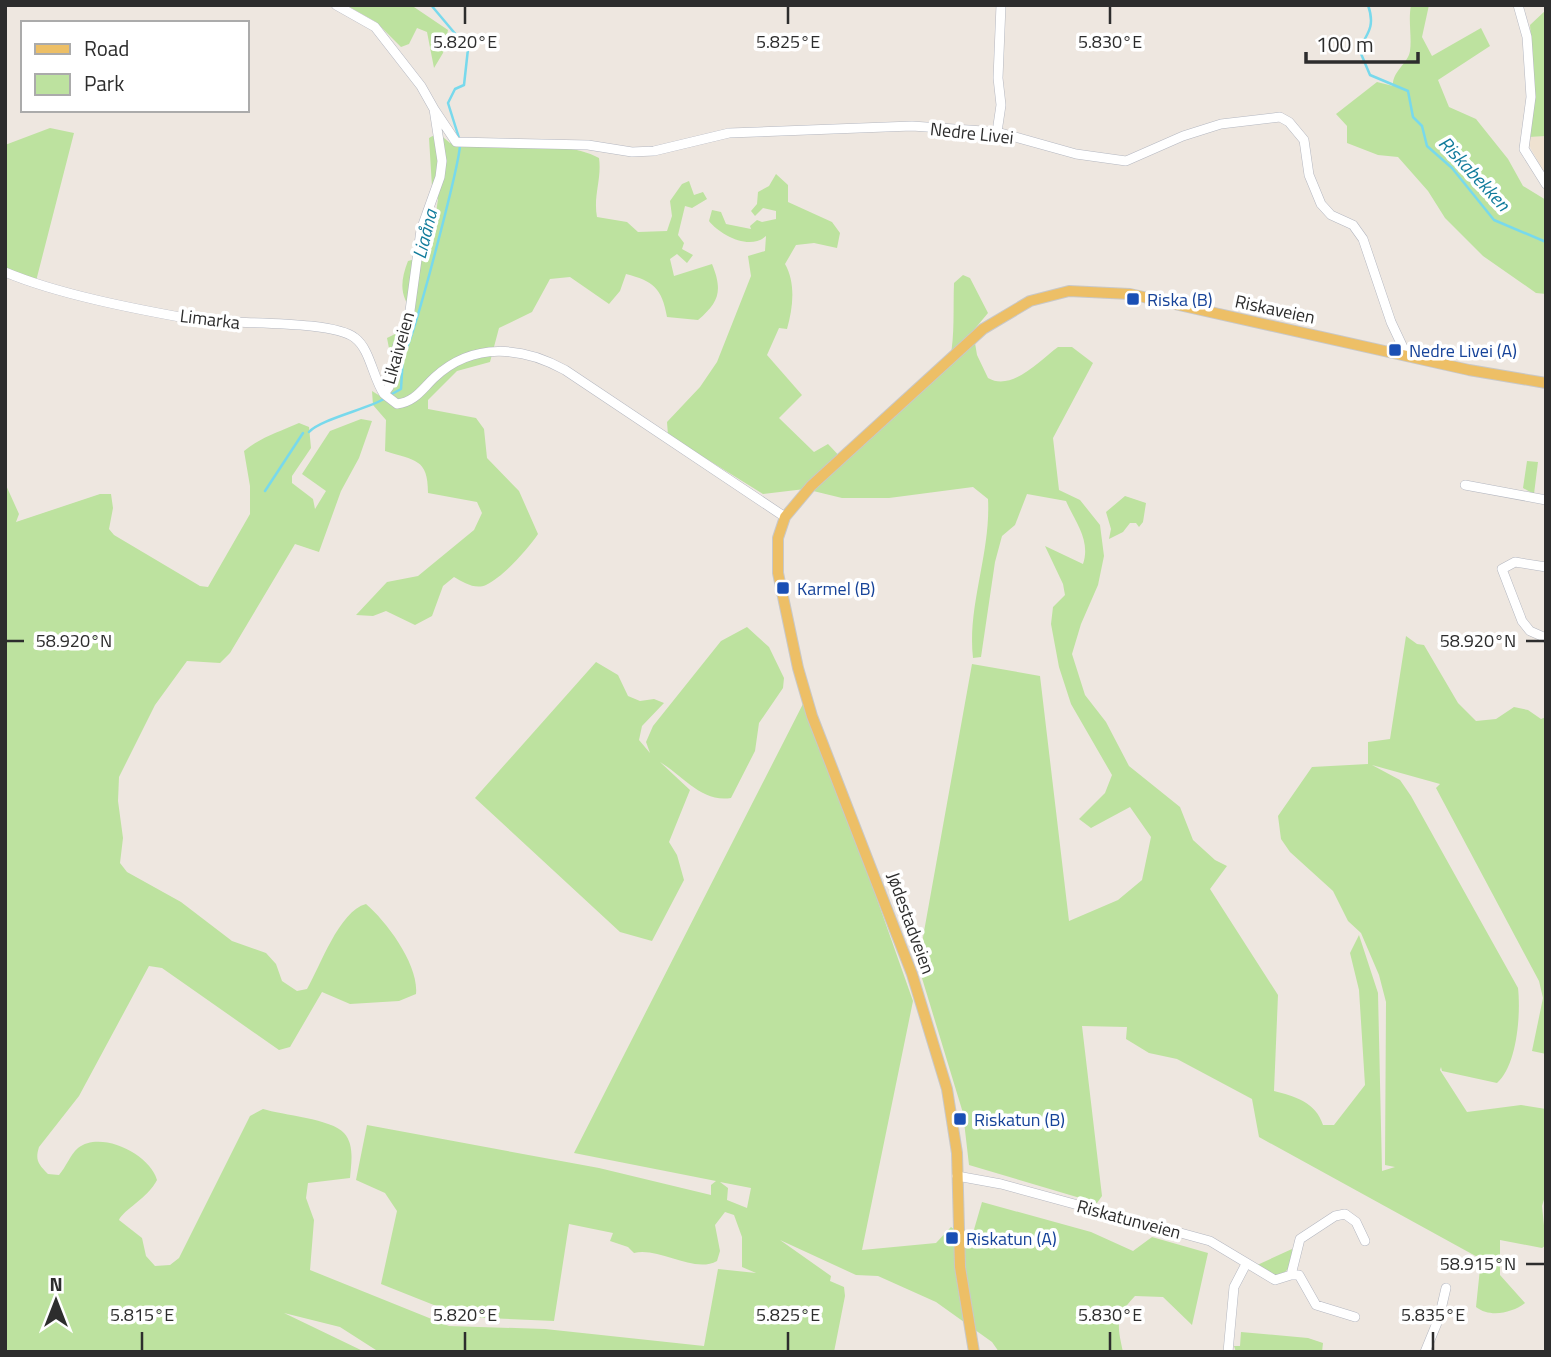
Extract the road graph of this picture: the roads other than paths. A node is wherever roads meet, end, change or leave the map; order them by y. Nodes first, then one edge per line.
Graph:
1 (336, 5) edge
2 (1001, 5) edge
3 (1518, 5) edge
4 (434, 109) junction
5 (997, 132) junction
6 (1546, 184) edge
7 (5, 272) edge
8 (1407, 356) junction
9 (1546, 383) edge
10 (384, 394) junction
11 (1465, 485) dead end
12 (1546, 500) edge
13 (785, 517) junction
14 (1546, 567) edge
15 (1546, 638) edge
16 (957, 1176) junction
17 (1365, 1241) dead end
18 (1246, 1265) junction
19 (1291, 1275) junction
20 (1446, 1288) dead end
21 (1355, 1317) dead end
22 (974, 1352) edge
23 (1228, 1352) edge
24 (1425, 1352) edge

1 - 4 street, Likaiveien
2 - 5 street
3 - 6 street
4 - 5 street, Nedre Livei
4 - 10 street, Likaiveien
5 - 8 street, Nedre Livei
7 - 10 street, Limarka
8 - 9 main road, Riskaveien
8 - 13 main road, Riskaveien
10 - 13 street, Likaiveien
11 - 12 street
13 - 16 main road, Jødestadveien
14 - 15 street
16 - 18 street, Riskatunveien
16 - 22 main road, Jødestadveien
17 - 19 street
18 - 19 street, Riskatunveien
18 - 23 street
19 - 21 street
20 - 24 street

